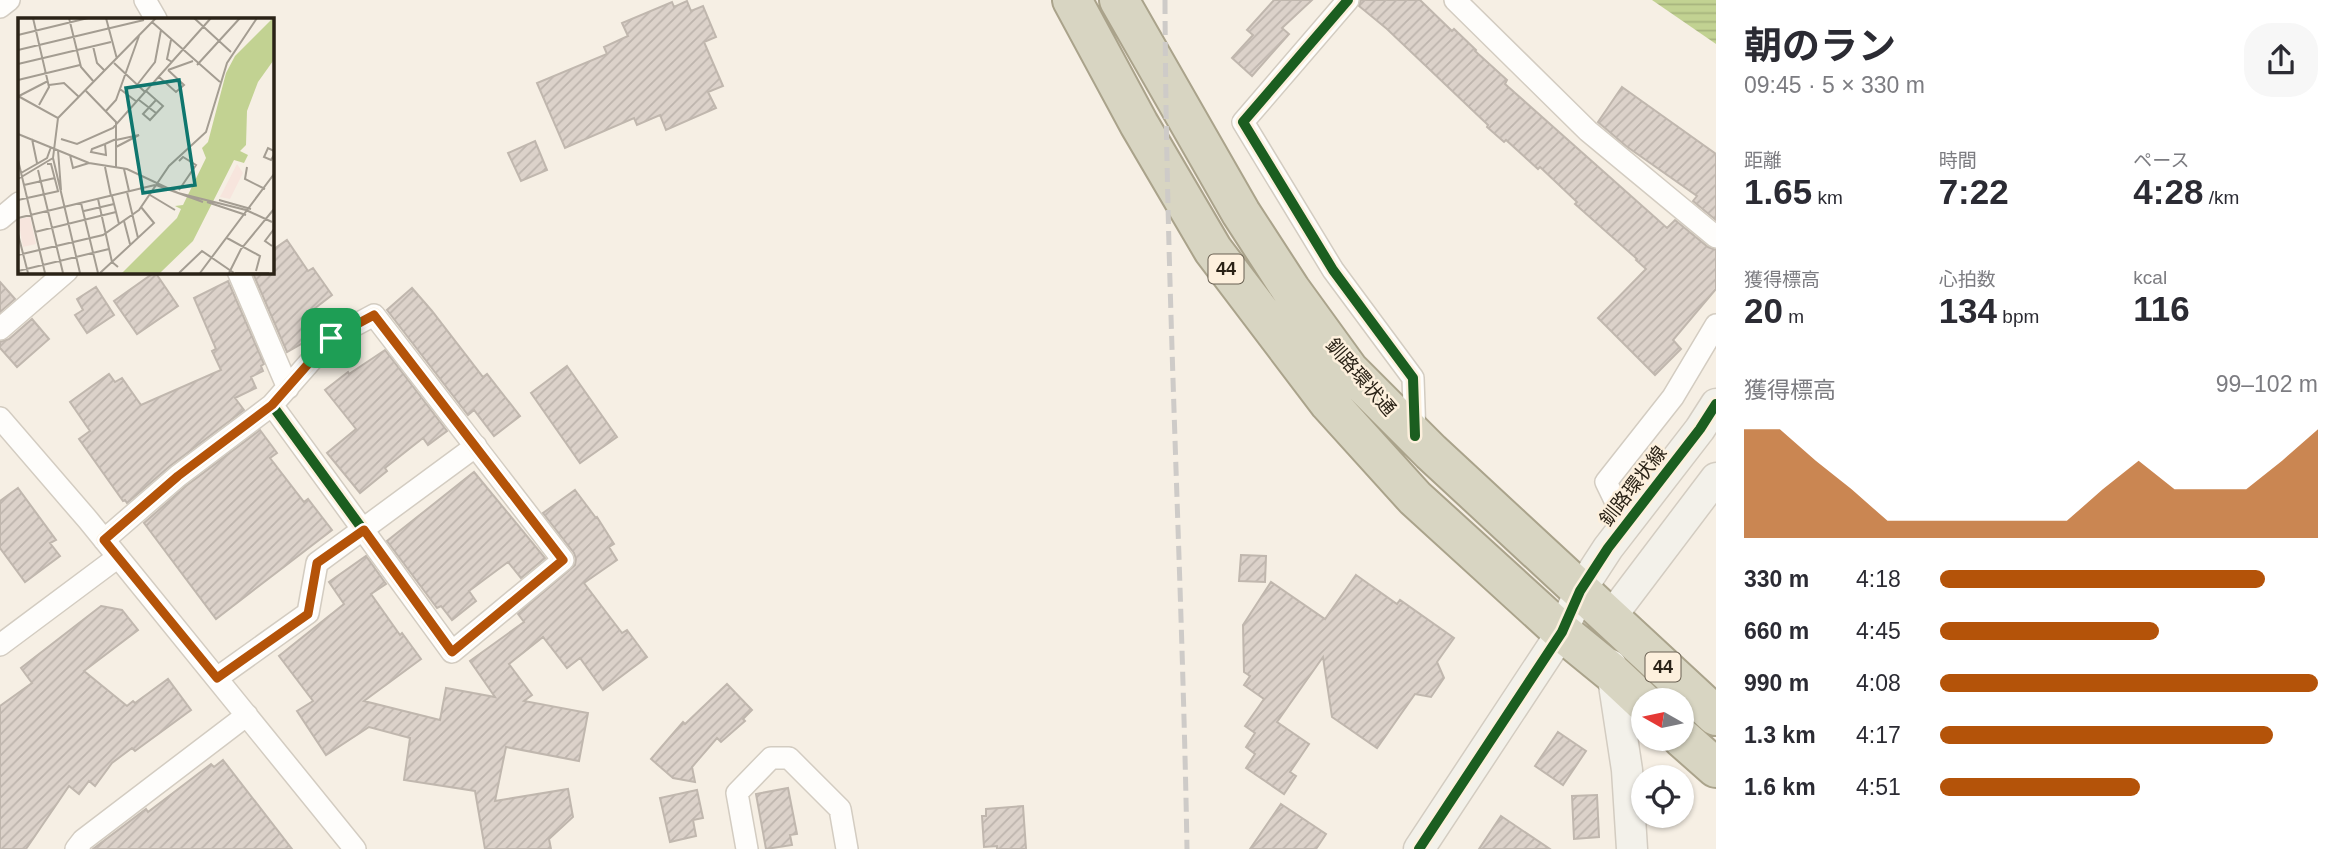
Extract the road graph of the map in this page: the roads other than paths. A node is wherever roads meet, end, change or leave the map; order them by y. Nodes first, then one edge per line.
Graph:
1 (9, 0) edge
2 (145, 0) edge
3 (1072, 0) edge
4 (1119, 0) edge
5 (1348, 0) edge
6 (1455, 0) edge
7 (0, 7) edge
8 (155, 18) edge
9 (18, 204) edge
10 (0, 219) edge
11 (1716, 237) edge
12 (65, 273) edge
13 (238, 273) edge
14 (1716, 325) edge
15 (0, 329) edge
16 (288, 388) junction
17 (1716, 404) edge
18 (272, 405) junction
19 (0, 418) edge
20 (1415, 436) junction
21 (476, 446) junction
22 (1716, 478) edge
23 (1626, 523) junction
24 (364, 530) junction
25 (104, 540) junction
26 (118, 557) junction
27 (1580, 591) junction
28 (1610, 618) junction
29 (1562, 632) junction
30 (0, 645) edge
31 (1611, 672) junction
32 (217, 678) junction
33 (1631, 691) edge
34 (247, 715) junction
35 (1716, 716) edge
36 (1694, 749) edge
37 (1716, 768) edge
38 (76, 849) edge
39 (355, 849) edge
40 (747, 849) edge
41 (848, 849) edge
42 (1419, 849) edge
43 (1632, 849) edge

1 - 7 street
2 - 8 street
3 - 29 highway, 釧路環状通 / 44
4 - 20 highway, 釧路環状通 / 44
5 - 20 street
6 - 11 street
9 - 10 street
12 - 15 street
13 - 16 street
14 - 23 street
16 - 18 street
16 - 21 street
17 - 23 street, 釧路環状線
18 - 24 street
18 - 25 street
19 - 25 street
20 - 27 highway, 釧路環状通 / 44
21 - 24 street
21 - 24 street
22 - 28 street
23 - 27 street, 釧路環状線
24 - 32 street
25 - 26 street
26 - 30 street
26 - 32 street
27 - 28 highway, 釧路環状通 / 44
27 - 29 street, 釧路環状線
28 - 29 street
28 - 31 street
28 - 35 highway, 釧路環状通 / 44
29 - 31 highway, 釧路環状通 / 44
29 - 42 street, 釧路環状線
31 - 33 highway, 釧路環状通 / 44
31 - 43 street
32 - 34 street
34 - 38 street
34 - 39 street
36 - 37 highway
40 - 41 street

